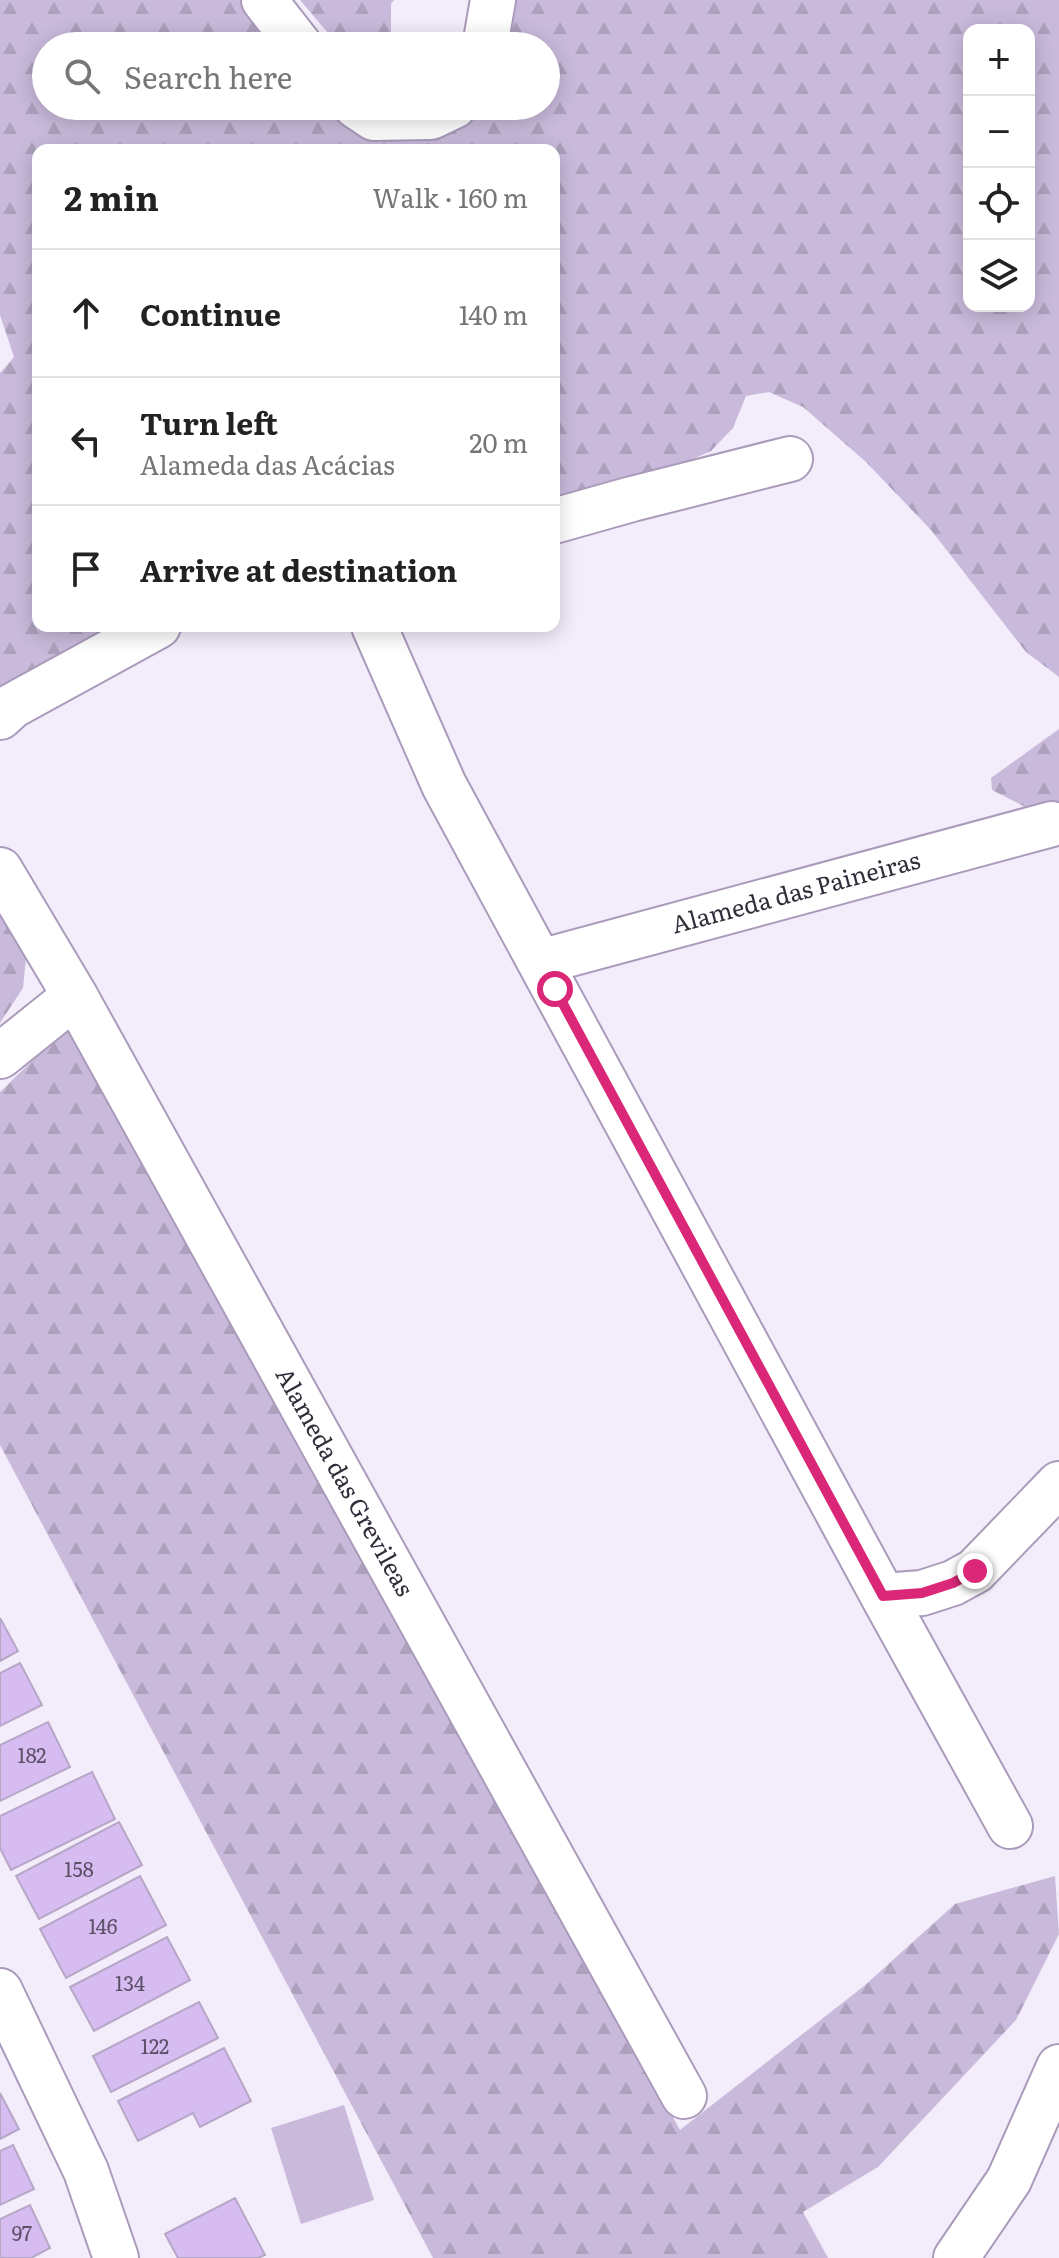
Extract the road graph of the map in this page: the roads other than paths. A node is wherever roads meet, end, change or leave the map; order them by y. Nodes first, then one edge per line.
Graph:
1 (264, 0) edge
2 (493, 0) edge
3 (289, 32) edge
4 (487, 32) edge
5 (790, 459) dead end
6 (560, 519) edge
7 (147, 632) edge
8 (377, 632) edge
9 (0, 717) edge
10 (1052, 824) dead end
11 (0, 870) edge
12 (540, 962) junction
13 (75, 996) junction
14 (0, 1056) edge
15 (1059, 1484) edge
16 (883, 1596) junction
17 (1010, 1826) dead end
18 (0, 1991) edge
19 (1059, 2067) edge
20 (684, 2096) dead end
21 (116, 2258) edge
22 (956, 2258) edge

1 - 3 street
2 - 4 street
5 - 6 street
7 - 9 street
8 - 12 street
10 - 12 street, Alameda das Paineiras
11 - 13 street, Alameda das Grevileas
12 - 16 street
13 - 14 street
13 - 20 street, Alameda das Grevileas
15 - 16 street
16 - 17 street
18 - 21 street
19 - 22 street

